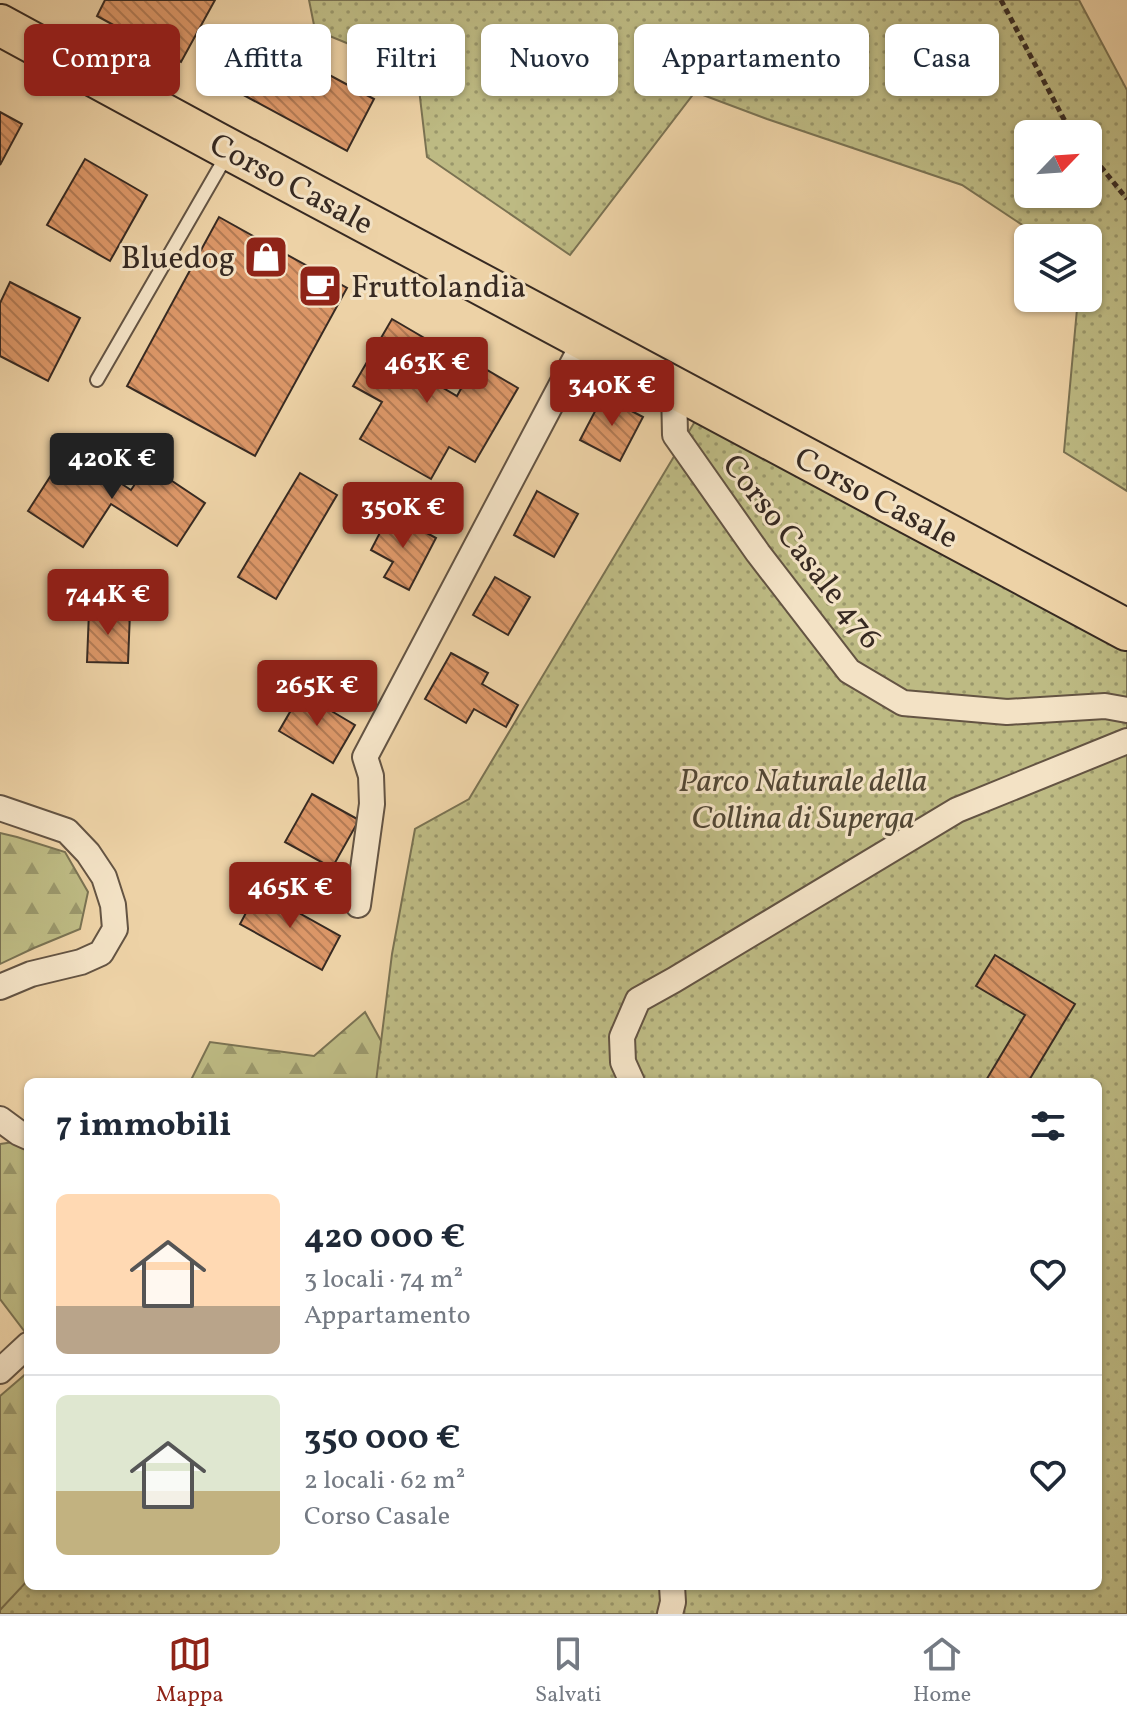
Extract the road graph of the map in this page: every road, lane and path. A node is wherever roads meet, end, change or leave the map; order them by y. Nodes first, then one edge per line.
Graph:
1 (1001, 0) edge
2 (0, 25) edge
3 (1064, 120) edge
4 (230, 150) junction
5 (1102, 168) edge
6 (1127, 199) edge
7 (585, 340) junction
8 (97, 380) dead end
9 (674, 388) junction
10 (1127, 630) edge
11 (1127, 710) edge
12 (1127, 741) edge
13 (0, 808) edge
14 (358, 905) dead end
15 (0, 987) edge
16 (630, 1078) edge
17 (0, 1119) edge
18 (24, 1135) edge
19 (24, 1349) edge
20 (0, 1371) edge
21 (672, 1590) edge
22 (670, 1614) edge

1 - 3 path
2 - 4 main road, Corso Casale
4 - 7 main road, Corso Casale
4 - 8 lane
5 - 6 path
7 - 9 main road, Corso Casale
7 - 14 street
9 - 10 main road, Corso Casale
9 - 11 street, Corso Casale 476
12 - 16 street
13 - 15 street
17 - 18 street
19 - 20 street
21 - 22 street

